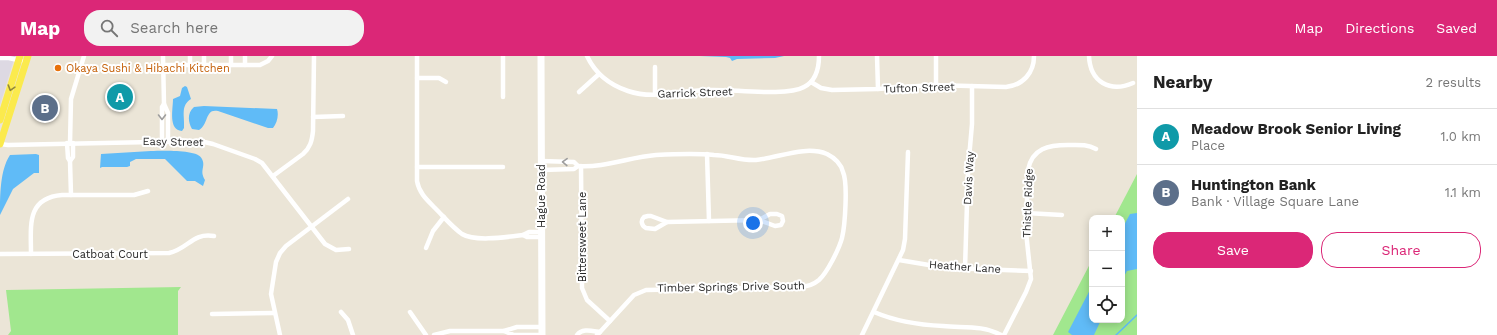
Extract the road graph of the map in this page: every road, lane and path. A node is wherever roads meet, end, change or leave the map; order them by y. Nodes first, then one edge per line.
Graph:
1 (84, 56) edge
2 (163, 56) edge
3 (190, 56) edge
4 (204, 56) edge
5 (231, 56) edge
6 (245, 56) edge
7 (272, 56) edge
8 (314, 56) edge
9 (417, 56) edge
10 (503, 56) edge
11 (541, 56) edge
12 (587, 56) edge
13 (819, 56) edge
14 (877, 56) edge
15 (936, 56) edge
16 (1034, 56) edge
17 (1089, 56) edge
18 (0, 58) edge
19 (23, 59) edge
20 (204, 65) junction
21 (231, 65) junction
22 (245, 65) junction
23 (163, 66) junction
24 (190, 66) junction
25 (654, 67) dead end
26 (599, 74) junction
27 (417, 78) junction
28 (446, 82) dead end
29 (811, 82) junction
30 (1133, 83) dead end
31 (936, 85) junction
32 (972, 86) junction
33 (878, 89) junction
34 (579, 92) dead end
35 (655, 94) junction
36 (503, 97) dead end
37 (164, 104) junction
38 (343, 116) dead end
39 (314, 117) junction
40 (0, 120) edge
41 (162, 142) junction
42 (168, 142) junction
43 (70, 143) junction
44 (0, 144) edge
45 (1096, 149) dead end
46 (908, 152) dead end
47 (707, 154) junction
48 (541, 161) junction
49 (580, 166) junction
50 (417, 167) junction
51 (503, 167) dead end
52 (541, 170) junction
53 (273, 176) junction
54 (148, 191) dead end
55 (71, 195) junction
56 (348, 199) dead end
57 (1026, 213) junction
58 (1062, 215) dead end
59 (444, 217) junction
60 (759, 220) junction
61 (709, 221) junction
62 (667, 222) junction
63 (311, 227) junction
64 (541, 234) junction
65 (214, 236) dead end
66 (426, 248) dead end
67 (349, 249) dead end
68 (0, 254) edge
69 (31, 254) junction
70 (899, 260) junction
71 (965, 269) junction
72 (1031, 271) junction
73 (341, 312) dead end
74 (410, 312) dead end
75 (874, 312) junction
76 (274, 313) junction
77 (212, 314) dead end
78 (610, 321) junction
79 (504, 331) junction
80 (541, 332) edge
81 (599, 333) edge
82 (280, 335) edge
83 (353, 335) edge
84 (426, 335) edge
85 (434, 335) edge
86 (577, 335) edge
87 (862, 335) edge
88 (1003, 335) edge

1 - 43 street
2 - 23 street
3 - 24 street
4 - 20 street
5 - 21 street
6 - 22 street
7 - 22 street
8 - 39 street
9 - 27 street
10 - 36 street
11 - 48 street, Hague Road
12 - 26 street, Garrick Street
13 - 29 street
14 - 33 street
15 - 31 street
16 - 32 street, Tufton Street
17 - 30 street
18 - 19 street
19 -> 40 main road
19 - 44 main road
20 - 21 street
20 - 24 street
21 - 22 street
23 - 24 street
23 - 37 street
25 - 35 street
26 - 34 street
26 - 35 street, Garrick Street
27 - 28 street
27 - 50 street
29 - 33 street, Tufton Street
29 - 35 street, Garrick Street
31 - 32 street, Tufton Street
31 - 33 street, Tufton Street
32 - 71 street, Davis Way
37 -> 41 street
37 - 42 street
38 - 39 street
39 - 53 street
41 - 42 street, Easy Street
41 - 43 street, Easy Street
42 - 53 street, Easy Street
43 - 44 street, Easy Street
43 - 55 street
45 - 57 street, Thistle Ridge
46 - 70 street
47 - 49 street
47 - 61 street
47 - 78 street, Timber Springs Drive South
49 -> 48 street
48 - 52 street, Hague Road
49 - 52 street
49 - 78 street, Bittersweet Lane
50 - 51 street
50 - 59 street
52 - 64 street, Hague Road
53 - 63 street, Easy Street
54 - 55 street
55 - 69 street
56 - 63 street
57 - 58 street
57 - 72 street, Thistle Ridge
59 - 64 street
59 - 66 street
60 - 60 street
60 - 61 street
61 - 62 street
62 - 62 street
63 - 67 street, Easy Street
63 - 76 street
64 - 80 street, Hague Road
65 - 69 street, Catboat Court
68 - 69 street, Catboat Court
70 - 71 street, Heather Lane
70 - 75 street
71 - 72 street, Heather Lane
72 - 88 street, Thistle Ridge
73 - 83 street
74 - 84 street
75 - 87 street
75 - 88 street
76 - 77 street
76 - 82 street
78 - 81 street, Timber Springs Drive South
79 - 80 street
79 - 80 street
79 - 85 street
81 - 86 street, Timber Springs Drive South

